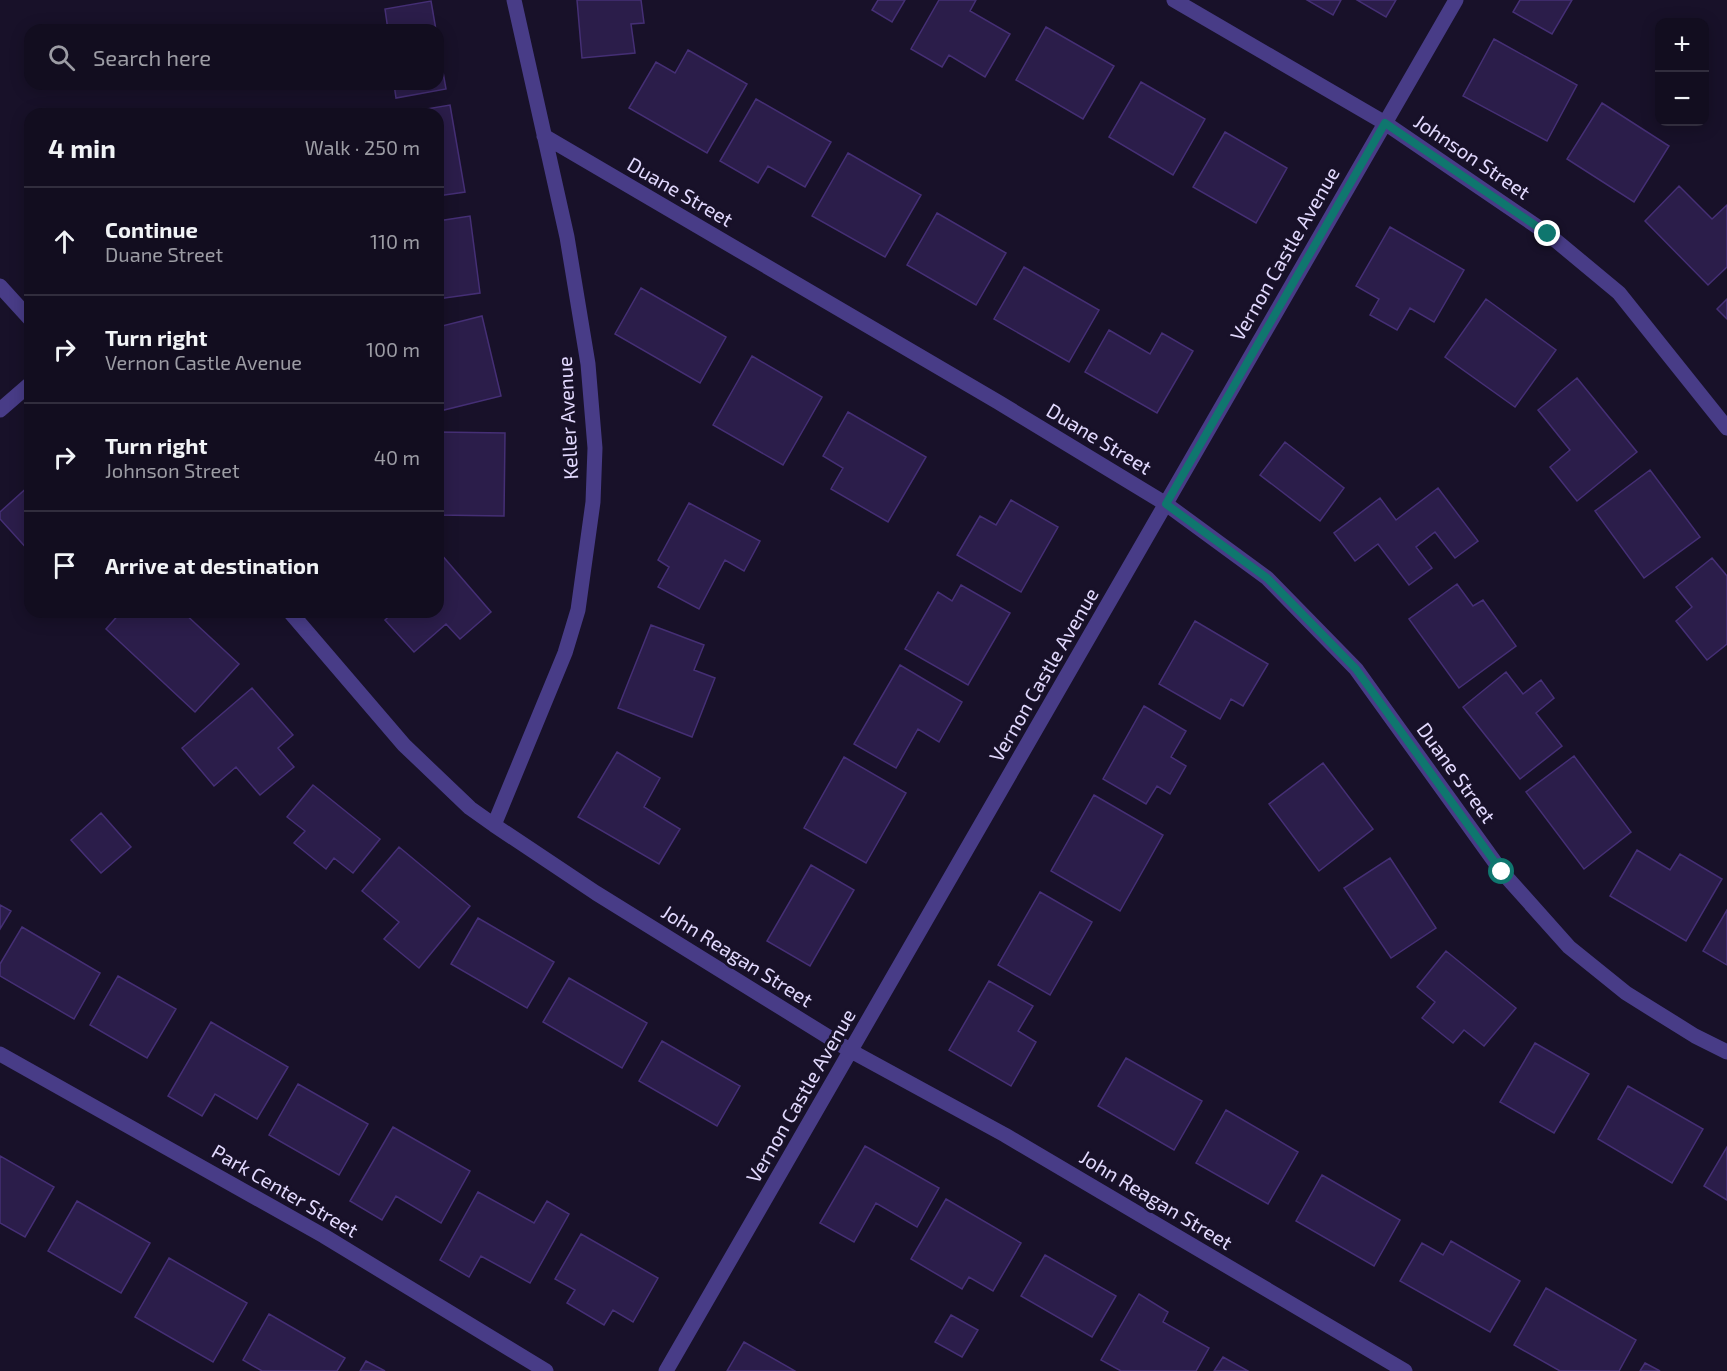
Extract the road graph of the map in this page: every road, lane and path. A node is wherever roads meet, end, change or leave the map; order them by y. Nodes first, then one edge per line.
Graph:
1 (514, 0) edge
2 (1174, 0) edge
3 (1456, 0) edge
4 (1385, 123) junction
5 (544, 136) junction
6 (0, 286) edge
7 (24, 312) edge
8 (24, 389) edge
9 (0, 410) edge
10 (1727, 428) edge
11 (1166, 504) junction
12 (295, 618) edge
13 (494, 825) junction
14 (851, 1051) junction
15 (1727, 1052) edge
16 (0, 1054) edge
17 (546, 1371) edge
18 (666, 1371) edge
19 (1405, 1371) edge

1 - 5 street, Keller Avenue
2 - 4 street, Johnson Street
3 - 4 street, Vernon Castle Avenue
4 - 10 street, Johnson Street
4 - 11 street, Vernon Castle Avenue
5 - 11 street, Duane Street
5 - 13 street, Keller Avenue
6 - 7 street
8 - 9 street
11 - 14 street, Vernon Castle Avenue
11 - 15 street, Duane Street
12 - 13 street, John Reagan Street
13 - 14 street, John Reagan Street
14 - 18 street, Vernon Castle Avenue
14 - 19 street, John Reagan Street
16 - 17 street, Park Center Street

